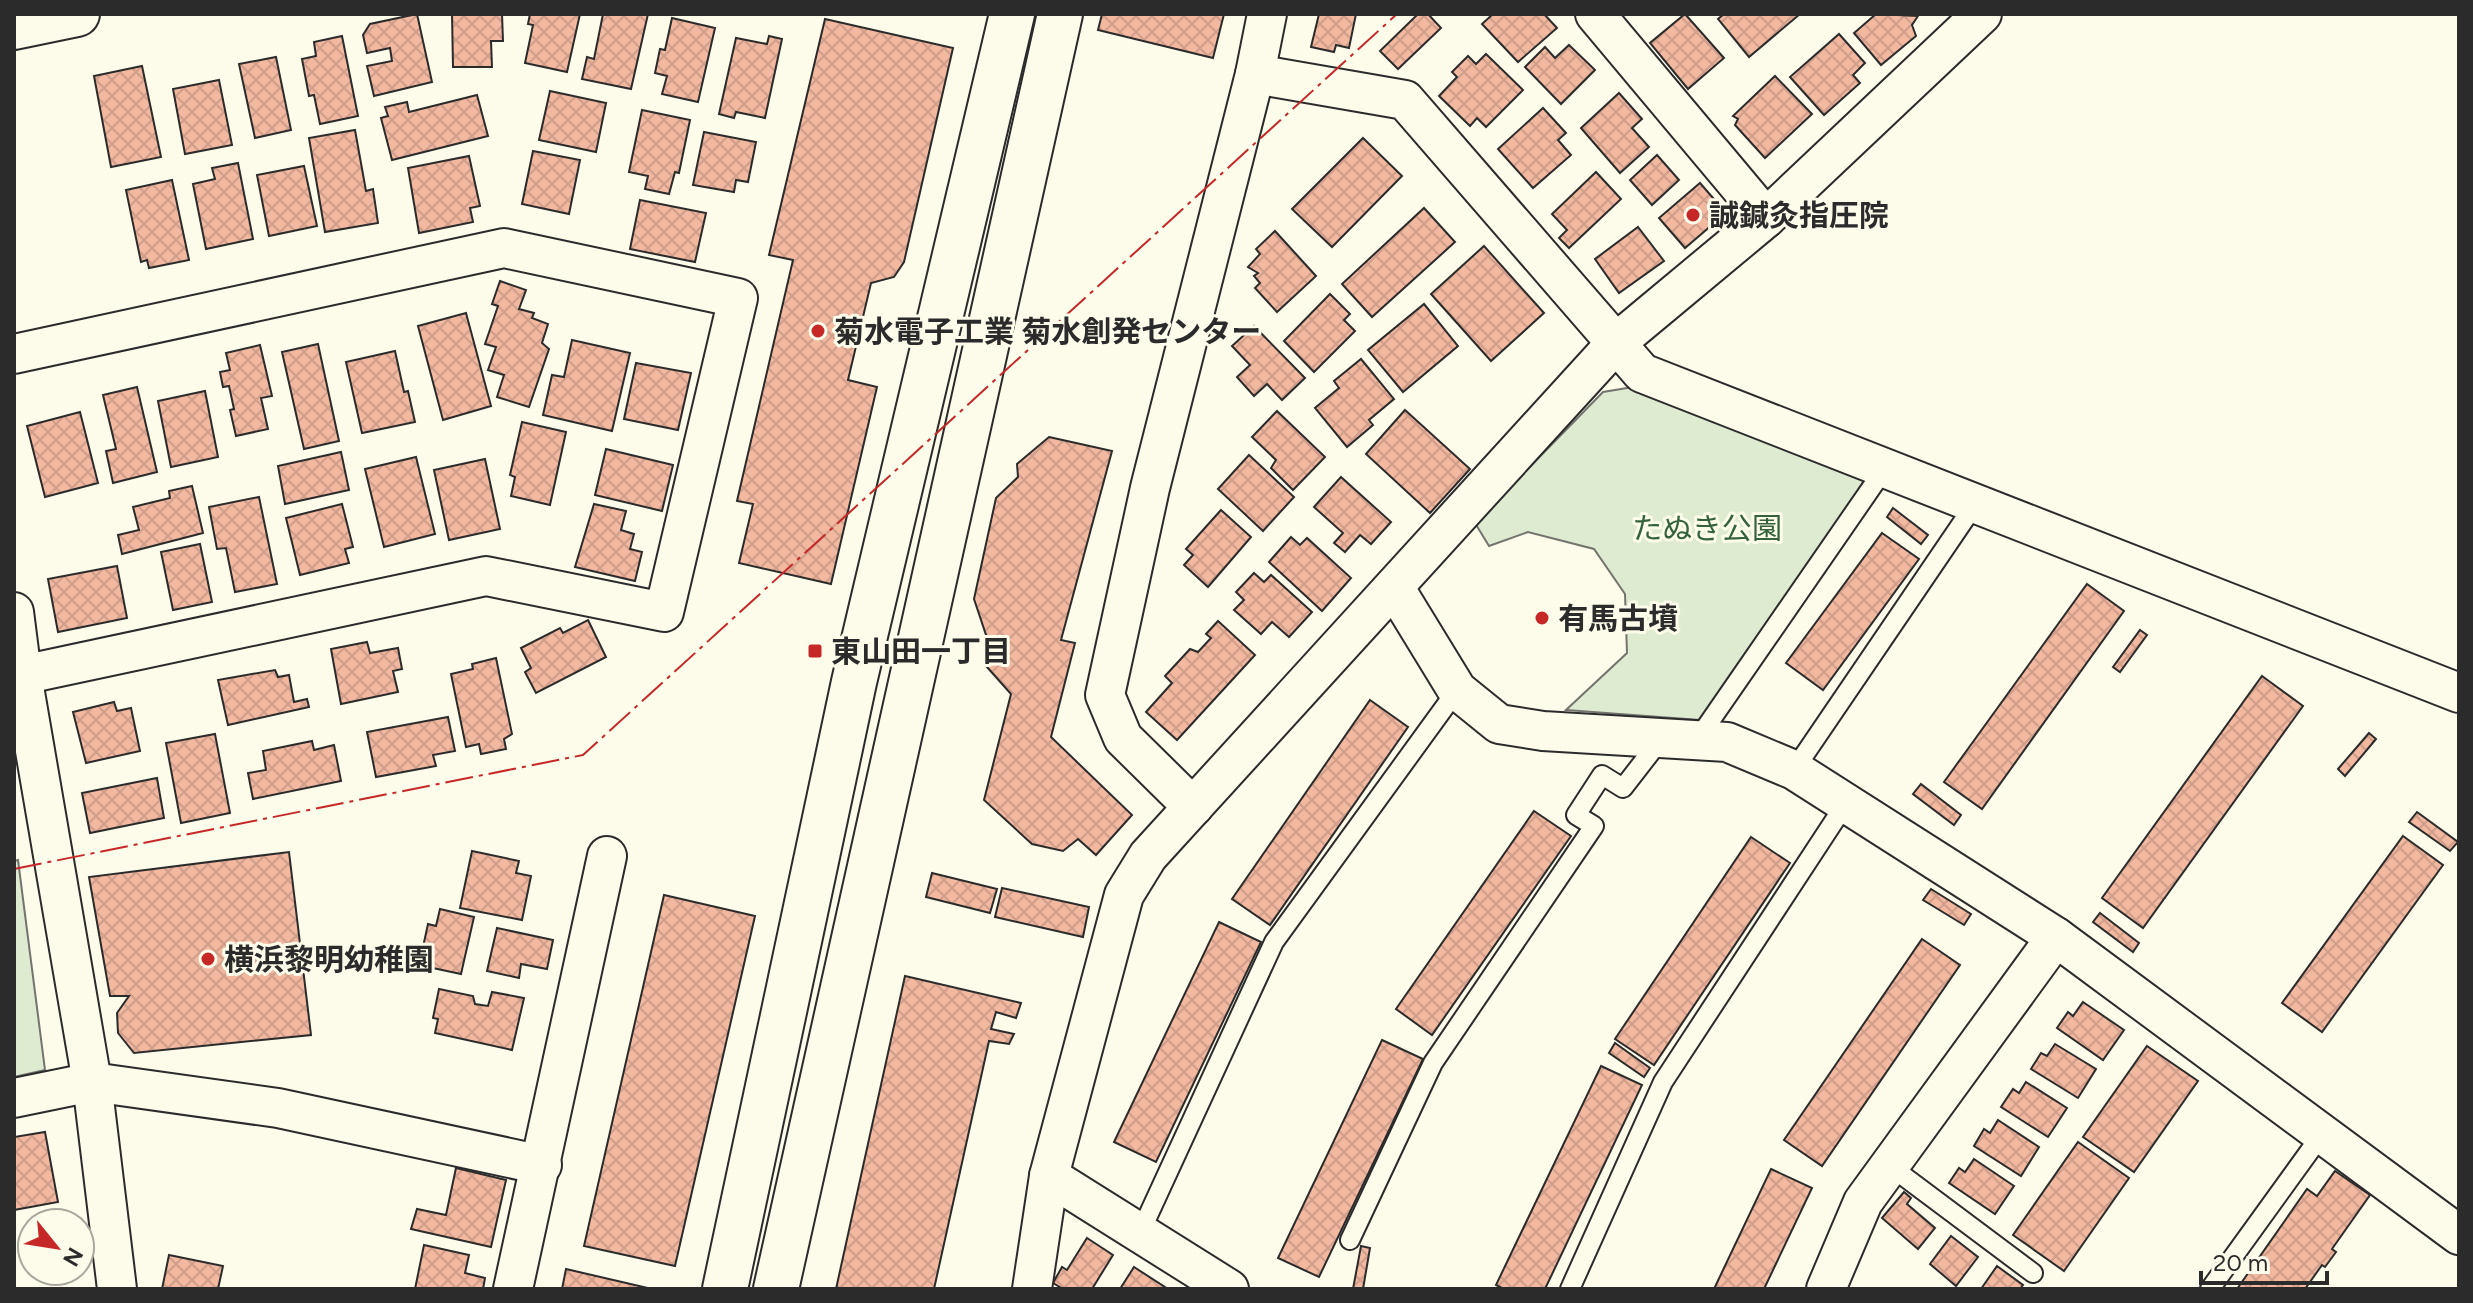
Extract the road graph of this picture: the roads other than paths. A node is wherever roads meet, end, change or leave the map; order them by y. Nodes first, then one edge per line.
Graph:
1 (77, 14) edge
2 (1012, 14) edge
3 (1267, 14) edge
4 (1982, 14) edge
5 (1056, 15) edge
6 (1612, 20) edge
7 (14, 27) edge
8 (1255, 74) junction
9 (1766, 218) junction
10 (1617, 342) junction
11 (14, 354) edge
12 (1885, 468) junction
13 (1975, 504) junction
14 (1394, 587) junction
15 (14, 612) edge
16 (22, 675) junction
17 (1457, 690) junction
18 (2459, 693) edge
19 (1679, 739) junction
20 (1794, 770) junction
21 (1846, 803) junction
22 (1193, 807) junction
23 (607, 856) dead end
24 (2056, 937) junction
25 (92, 1082) junction
26 (14, 1098) edge
27 (2322, 1134) junction
28 (542, 1165) junction
29 (1890, 1166) junction
30 (1049, 1176) junction
31 (1140, 1233) junction
32 (2459, 1235) edge
33 (1350, 1240) dead end
34 (2033, 1273) dead end
35 (117, 1289) edge
36 (513, 1289) edge
37 (725, 1289) edge
38 (776, 1289) edge
39 (1032, 1289) edge
40 (1229, 1289) edge
41 (1570, 1289) edge
42 (1826, 1289) edge
43 (2210, 1289) edge

1 - 7 street
2 - 37 street
3 - 8 street
4 - 9 street
5 - 38 street
6 - 9 street
8 - 10 street
8 - 22 street
9 - 10 street
10 - 12 street
10 - 14 street
11 - 16 street
12 - 13 street
12 - 19 lane
13 - 18 street
13 - 20 lane
14 - 17 street
14 - 22 street
15 - 16 street
16 - 25 street
17 - 19 street
17 - 31 lane
19 - 20 street
19 - 33 lane
20 - 21 street
21 - 24 street
21 - 41 lane
22 - 30 street
23 - 28 street
24 - 27 street
24 - 29 street
25 - 26 street
25 - 28 street
25 - 35 street
27 - 32 street
27 - 43 lane
28 - 36 street
29 - 34 lane
29 - 42 street
30 - 31 street
30 - 39 street
31 - 40 street

